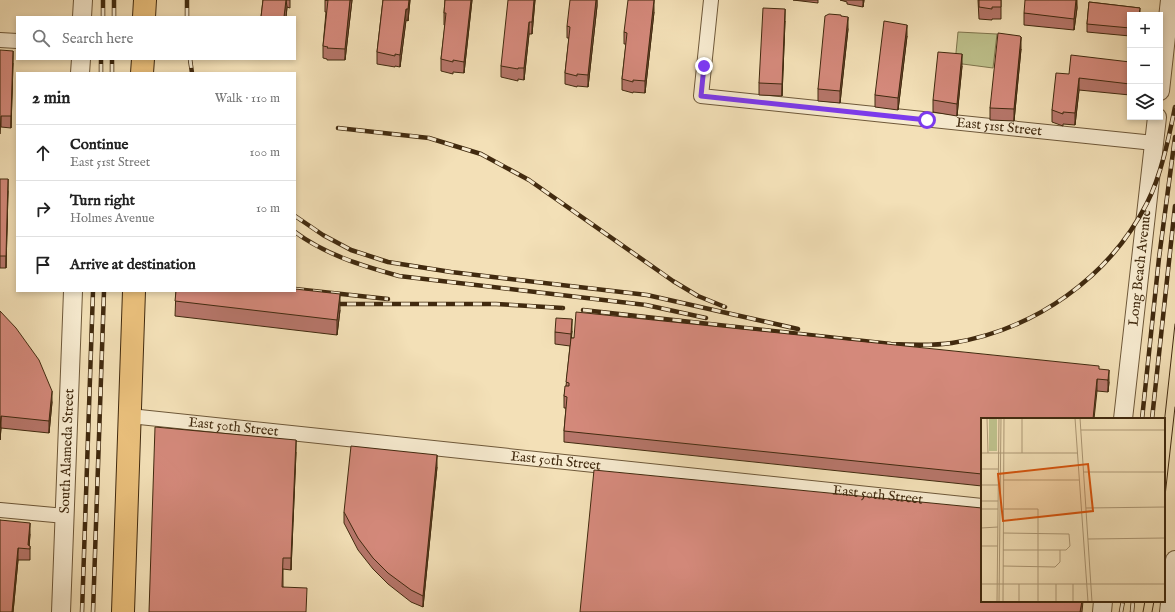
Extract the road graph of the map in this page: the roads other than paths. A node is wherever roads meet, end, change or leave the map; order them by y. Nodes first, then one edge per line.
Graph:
1 (83, 0) edge
2 (145, 0) edge
3 (711, 0) edge
4 (1170, 0) edge
5 (82, 16) edge
6 (144, 16) edge
7 (0, 40) edge
8 (16, 41) edge
9 (81, 60) edge
10 (143, 60) edge
11 (80, 72) edge
12 (142, 72) edge
13 (1161, 84) edge
14 (1157, 120) edge
15 (1154, 143) junction
16 (72, 292) edge
17 (134, 292) edge
18 (130, 416) junction
19 (1123, 418) edge
20 (981, 506) edge
21 (0, 510) edge
22 (65, 516) junction
23 (1175, 560) edge
24 (1104, 602) edge
25 (61, 612) edge
26 (123, 612) edge
27 (1102, 612) edge
28 (1169, 612) edge

1 - 5 street
2 - 6 main road
3 - 15 street, East 51st Street
4 - 13 street
7 - 8 street
9 - 11 street
10 - 12 main road
14 - 15 street, Long Beach Avenue
15 - 19 street, Long Beach Avenue
16 - 22 street, South Alameda Street
17 - 18 main road
18 - 20 street, East 50th Street
18 - 26 main road
21 - 22 street
22 - 25 street, South Alameda Street
23 - 28 street
24 - 27 street

